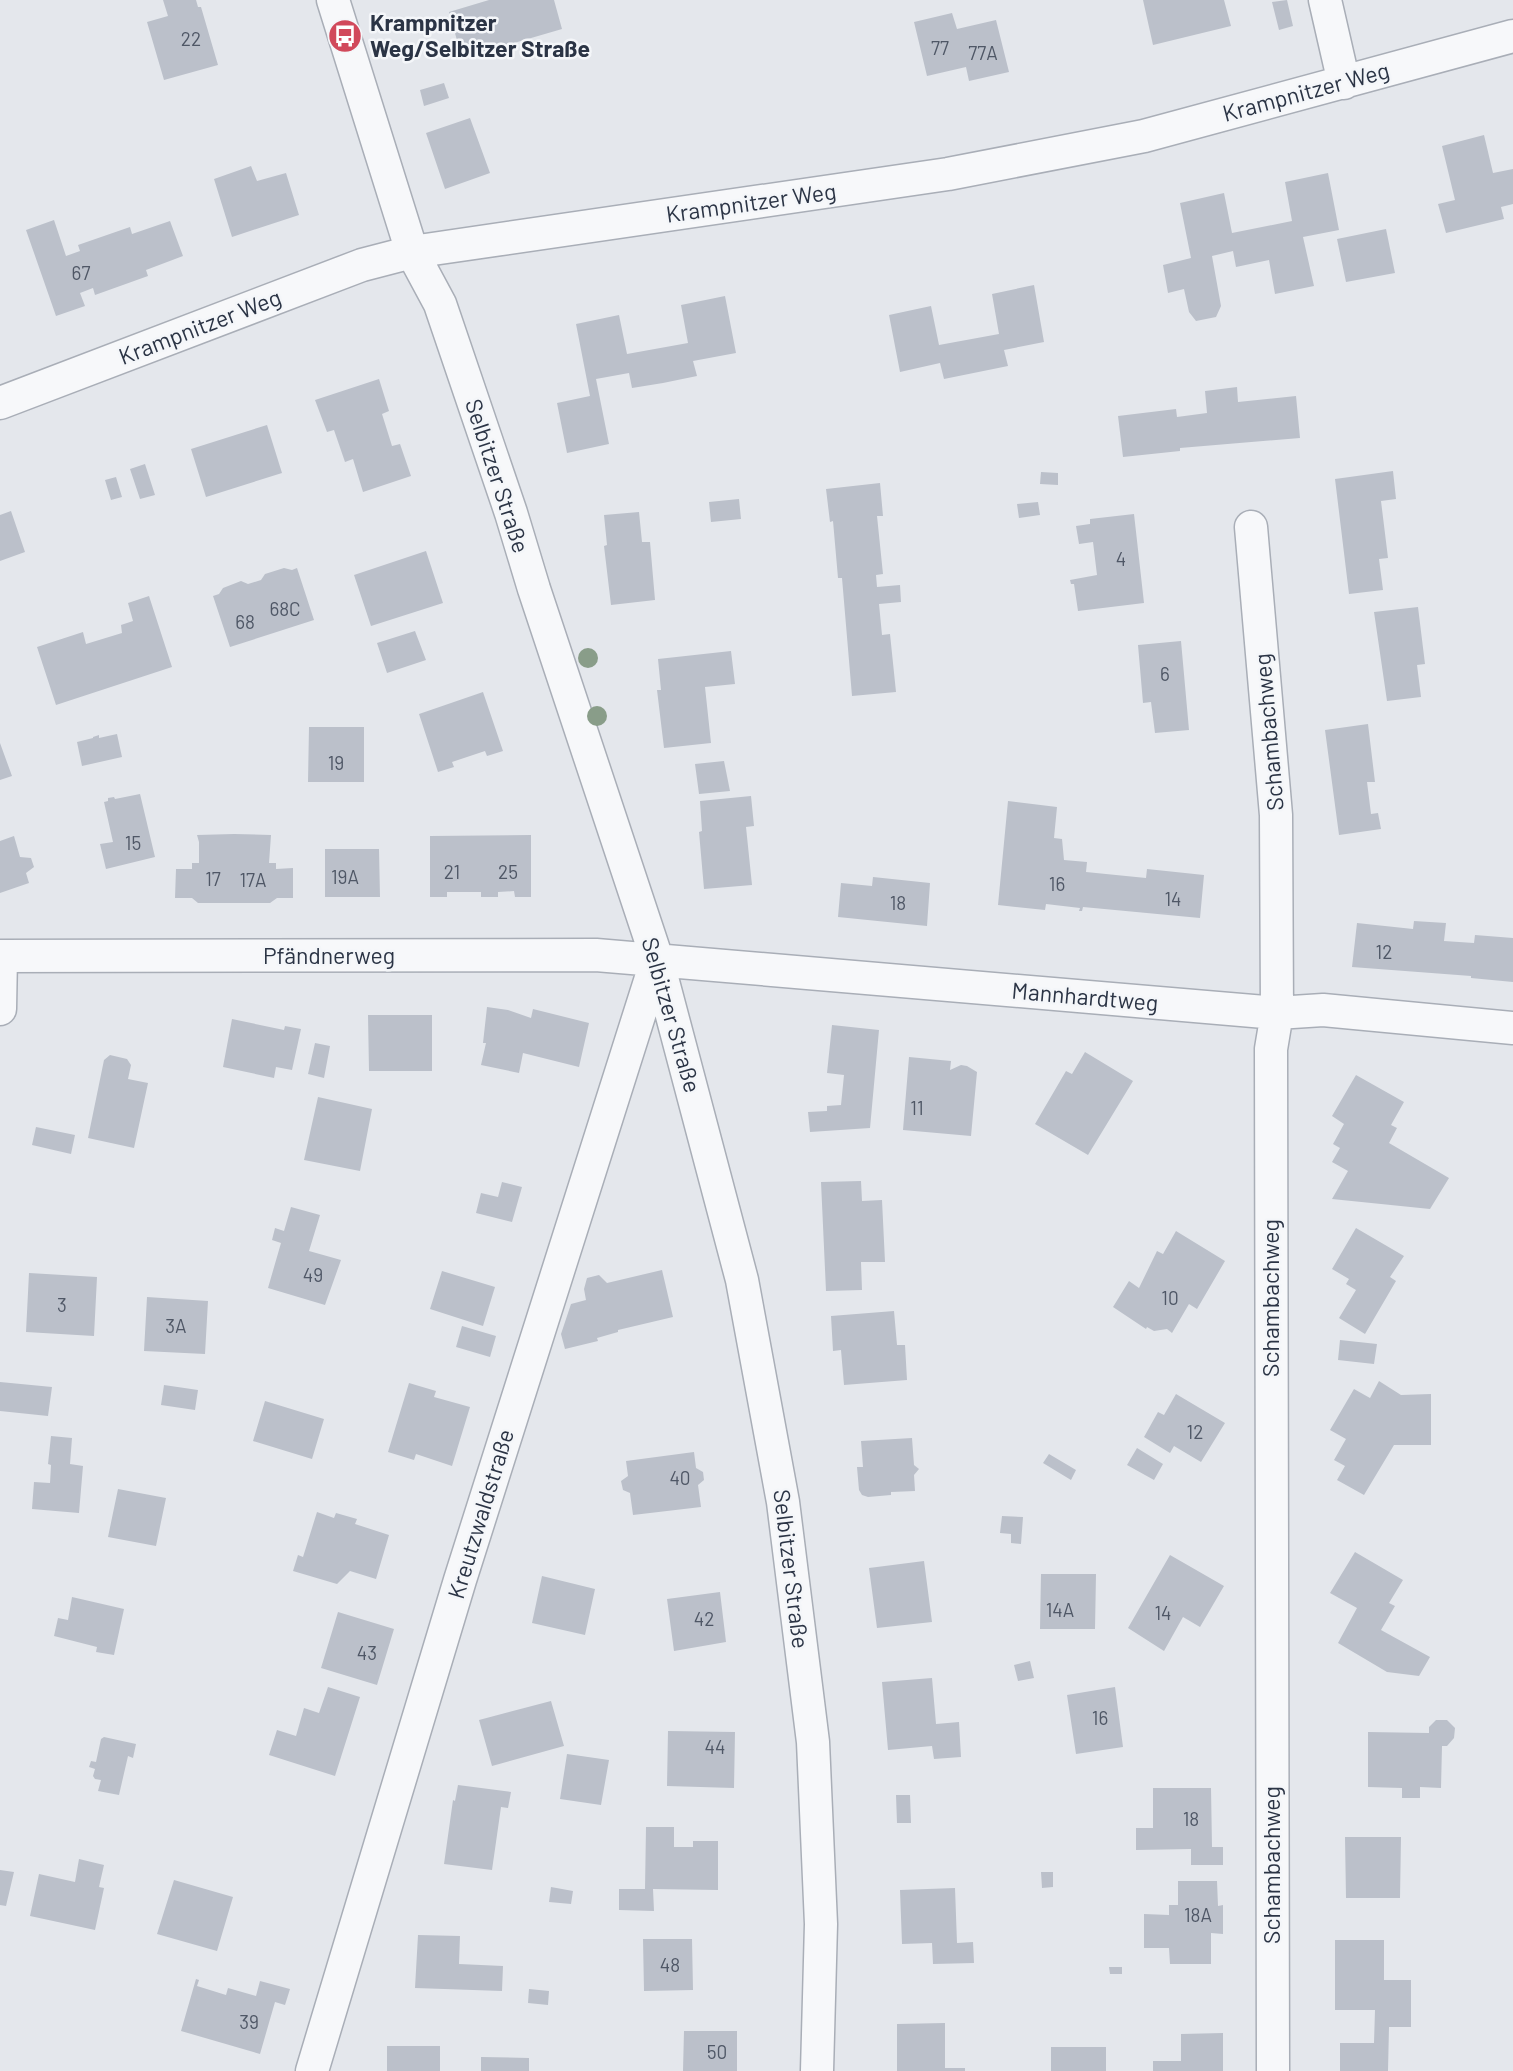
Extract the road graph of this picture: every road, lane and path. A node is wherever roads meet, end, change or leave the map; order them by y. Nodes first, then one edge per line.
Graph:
1 (333, 0) edge
2 (1325, 0) edge
3 (1513, 36) edge
4 (1344, 83) junction
5 (412, 252) junction
6 (0, 403) edge
7 (1251, 527) dead end
8 (1, 956) edge
9 (657, 959) junction
10 (0, 1009) edge
11 (1276, 1013) junction
12 (1513, 1028) edge
13 (312, 2071) edge
14 (817, 2071) edge
15 (1273, 2071) edge

1 - 5 street, Selbitzer Straße
2 - 4 street
3 - 4 street, Krampnitzer Weg
4 - 5 street, Krampnitzer Weg
5 - 6 street, Krampnitzer Weg
5 - 9 street, Selbitzer Straße
7 - 11 street, Schambachweg
8 - 9 street, Pfändnerweg
8 - 10 street
9 - 11 street, Mannhardtweg
9 - 13 street, Kreutzwaldstraße
9 - 14 street, Selbitzer Straße
11 - 12 street, Mannhardtweg
11 - 15 street, Schambachweg

